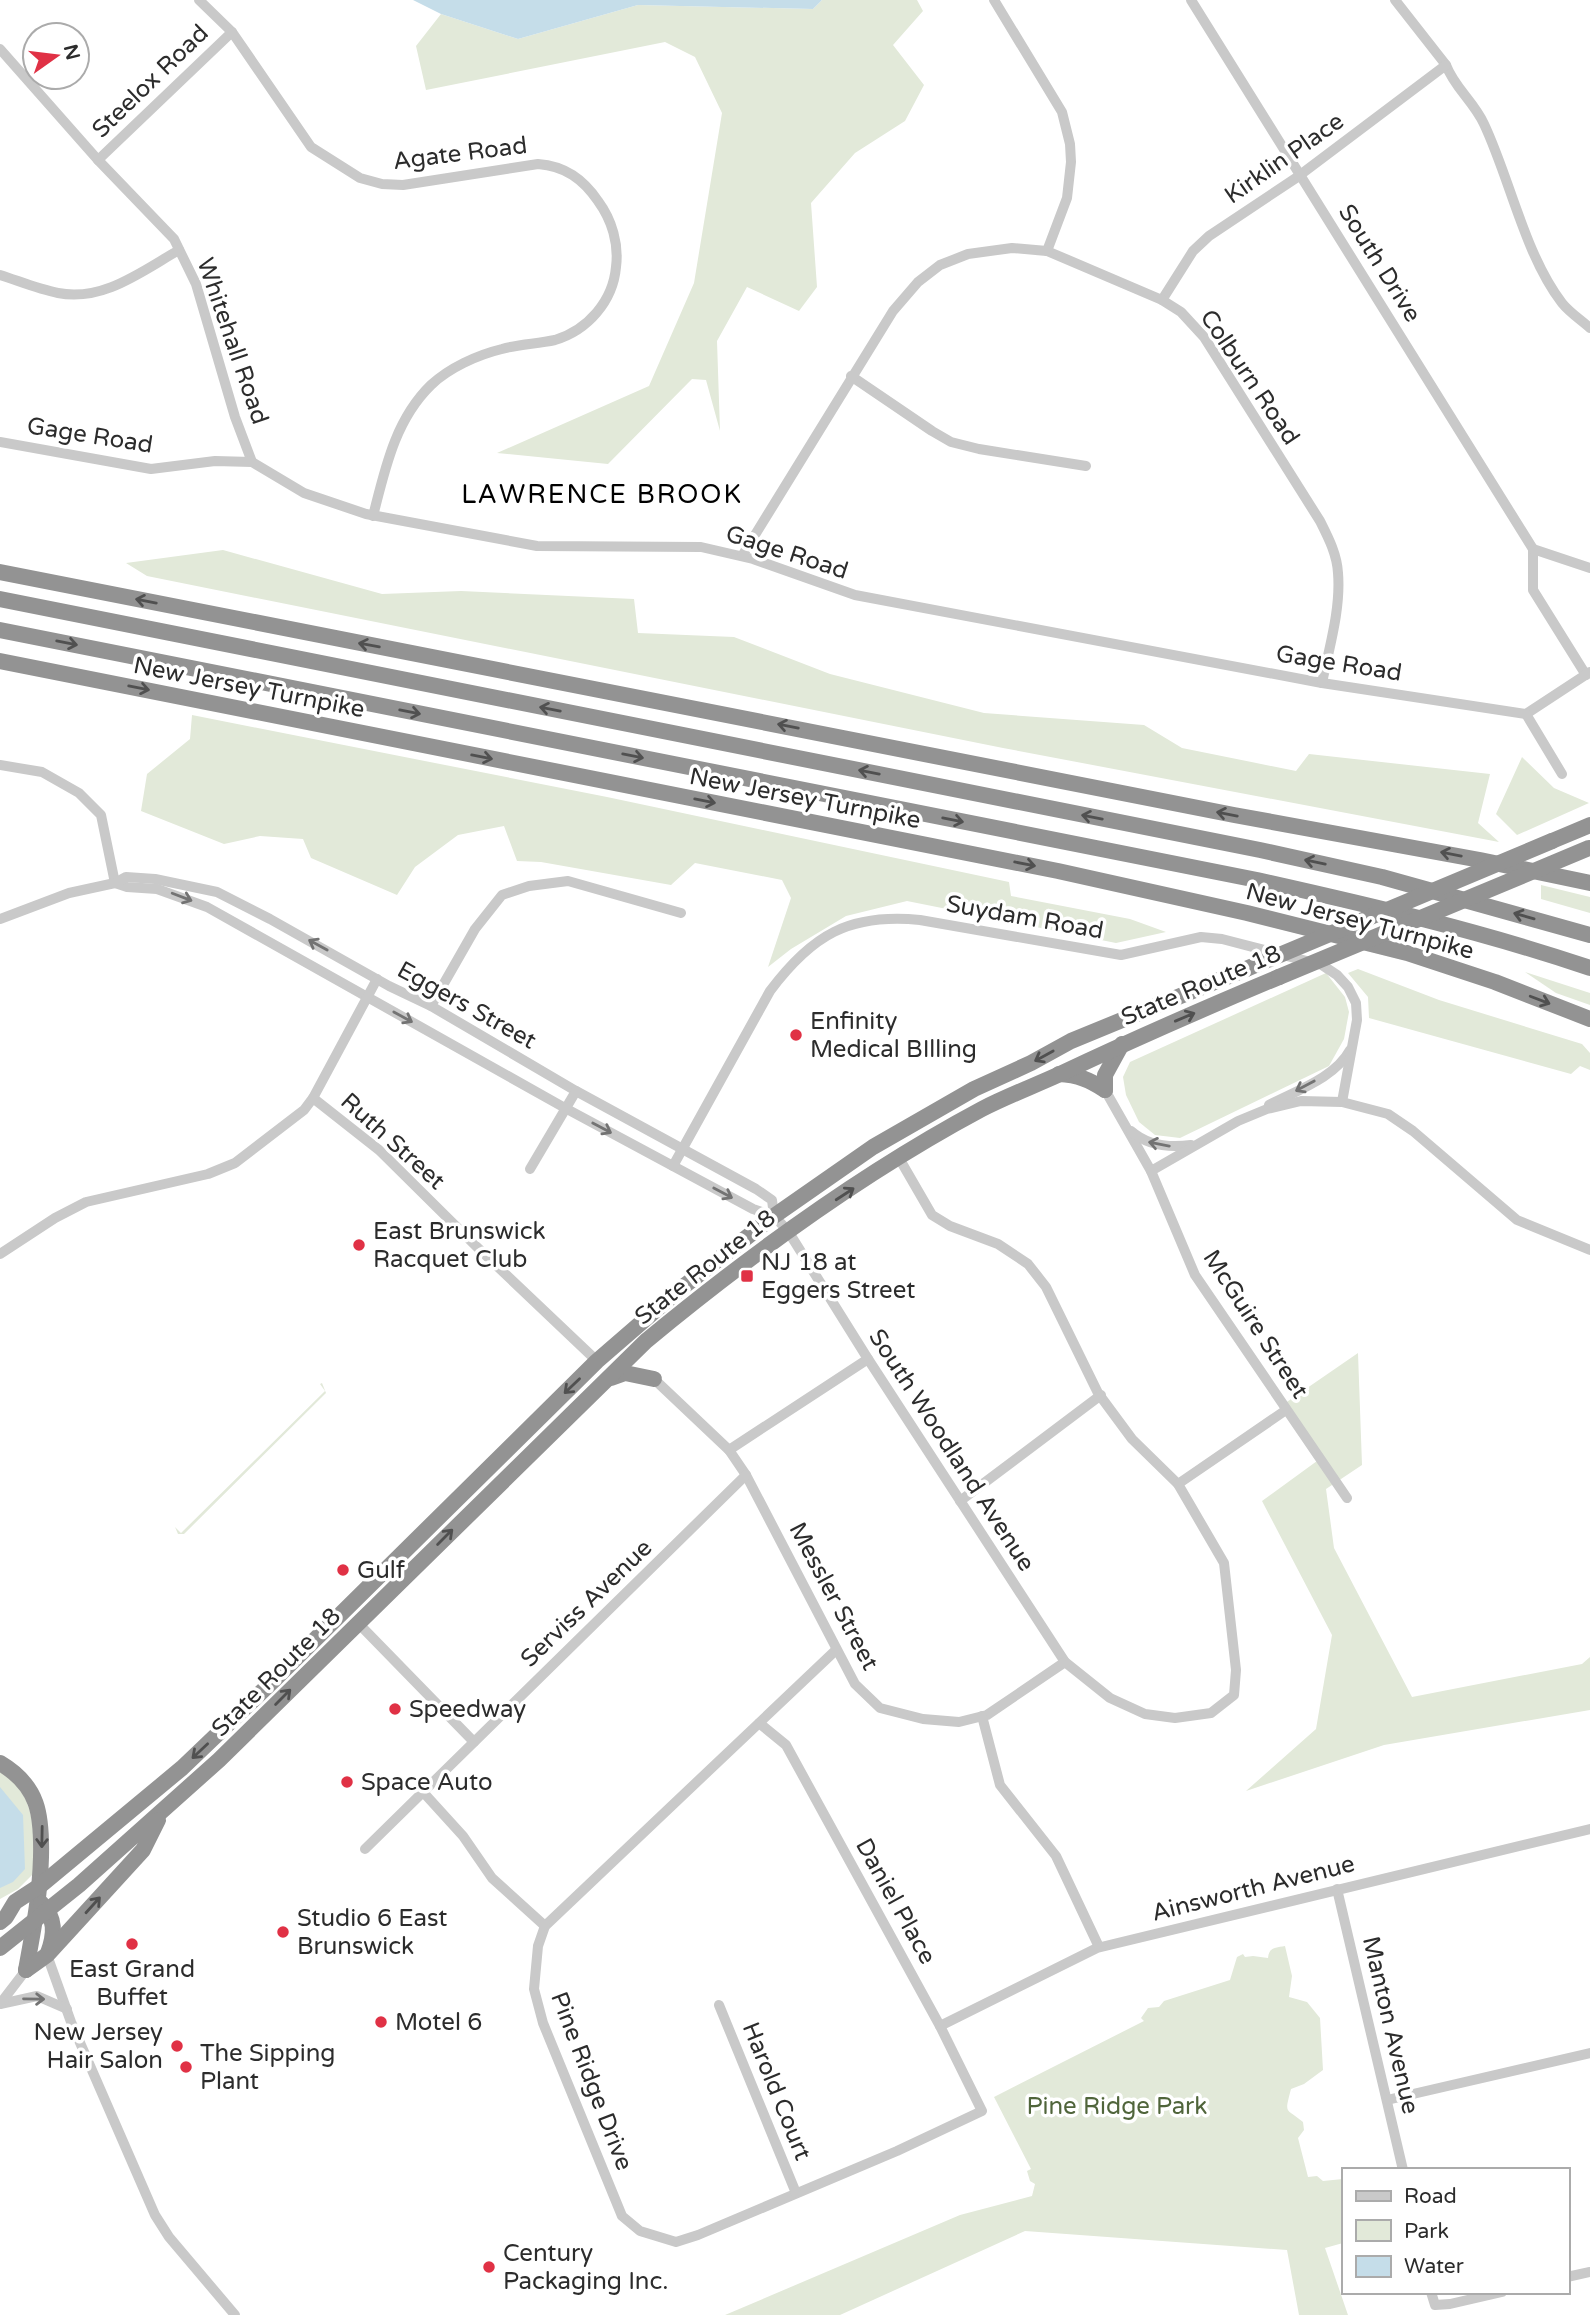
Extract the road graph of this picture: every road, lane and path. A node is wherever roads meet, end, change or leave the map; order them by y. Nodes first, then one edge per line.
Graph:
1 (199, 0) edge
2 (994, 0) edge
3 (1191, 0) edge
4 (1395, 0) edge
5 (232, 32) junction
6 (0, 49) edge
7 (1446, 65) junction
8 (98, 160) junction
9 (1301, 175) junction
10 (179, 250) junction
11 (1047, 251) junction
12 (0, 275) edge
13 (1162, 300) junction
14 (1590, 328) edge
15 (851, 376) junction
16 (0, 442) edge
17 (252, 462) junction
18 (1086, 466) dead end
19 (373, 516) junction
20 (1533, 549) junction
21 (742, 556) junction
22 (1590, 568) edge
23 (0, 572) edge
24 (0, 599) edge
25 (0, 630) edge
26 (0, 661) edge
27 (1588, 673) edge
28 (1322, 683) junction
29 (1526, 714) junction
30 (0, 765) edge
31 (1562, 774) dead end
32 (1590, 825) edge
33 (1589, 847) edge
34 (116, 883) junction
35 (1590, 883) edge
36 (681, 913) dead end
37 (0, 919) edge
38 (270, 919) junction
39 (1590, 935) edge
40 (259, 936) junction
41 (1590, 968) edge
42 (377, 979) junction
43 (368, 998) junction
44 (431, 1006) junction
45 (1590, 1019) edge
46 (1354, 1042) junction
47 (1123, 1043) junction
48 (1059, 1074) junction
49 (1105, 1090) junction
50 (576, 1091) junction
51 (313, 1098) junction
52 (1342, 1102) junction
53 (565, 1108) junction
54 (1238, 1121) junction
55 (1126, 1127) junction
56 (1197, 1145) junction
57 (683, 1149) junction
58 (899, 1158) junction
59 (673, 1166) junction
60 (530, 1169) dead end
61 (1151, 1171) junction
62 (774, 1216) junction
63 (788, 1231) junction
64 (1590, 1250) edge
65 (0, 1254) edge
66 (646, 1342) junction
67 (868, 1359) junction
68 (597, 1361) junction
69 (609, 1378) junction
70 (653, 1379) junction
71 (1101, 1395) junction
72 (1286, 1410) junction
73 (729, 1450) junction
74 (747, 1475) junction
75 (1178, 1484) junction
76 (1347, 1498) dead end
77 (960, 1501) junction
78 (358, 1623) junction
79 (836, 1650) junction
80 (1065, 1662) junction
81 (982, 1716) junction
82 (759, 1723) junction
83 (474, 1742) junction
84 (0, 1763) edge
85 (423, 1792) junction
86 (163, 1812) junction
87 (1590, 1829) edge
88 (365, 1849) dead end
89 (1337, 1889) junction
90 (30, 1905) edge
91 (0, 1922) edge
92 (545, 1926) junction
93 (1099, 1947) junction
94 (0, 1948) edge
95 (47, 1955) junction
96 (26, 1970) junction
97 (0, 2004) edge
98 (719, 2006) dead end
99 (67, 2010) junction
100 (940, 2026) junction
101 (1590, 2053) edge
102 (1387, 2100) junction
103 (982, 2111) joint
104 (1403, 2168) edge
105 (796, 2193) junction
106 (1590, 2272) edge
107 (1569, 2277) edge
108 (1432, 2294) edge
109 (1493, 2294) edge
110 (235, 2315) edge

1 - 5 street, Agate Road
2 - 11 street
3 - 9 street, South Drive
4 - 7 street
5 - 8 street, Steelox Road
5 - 19 street, Agate Road
6 - 8 street, Whitehall Road
7 - 9 street, Kirklin Place
7 - 14 street
8 - 10 street, Whitehall Road
9 - 13 street, Kirklin Place
9 - 20 street, South Drive
10 - 12 street
10 - 17 street, Whitehall Road
11 - 13 street, Colburn Road
11 - 15 street, Colburn Road
13 - 28 street, Colburn Road
15 - 18 street
15 - 21 street, Colburn Road
16 - 17 street, Gage Road
17 - 19 street, Gage Road
19 - 21 street, Gage Road
20 - 22 street
20 - 27 street
21 - 28 street, Gage Road
35 -> 23 highway
39 -> 24 highway, New Jersey Turnpike
25 -> 41 highway, New Jersey Turnpike
26 -> 45 highway, New Jersey Turnpike
27 - 29 street
28 - 29 street, Gage Road
29 - 31 street
30 - 34 street
32 -> 62 highway, State Route 18, bridge
47 -> 33 highway, State Route 18, bridge
34 - 37 street, Eggers Street
34 - 38 street, Eggers Street
34 -> 40 street, Eggers Street
36 - 44 street
38 - 40 street
42 -> 38 street, Eggers Street
40 - 43 street, Eggers Street
42 - 43 street
42 - 44 street, Eggers Street
43 - 51 street
43 -> 53 street, Eggers Street
44 - 50 street, Eggers Street
46 - 52 street, Suydam Road
46 -> 54 street
46 - 57 street, Suydam Road
47 - 48 highway, State Route 18
47 - 49 highway
48 - 49 highway
48 - 58 highway, State Route 18
49 - 55 street, McGuire Street
50 - 53 street
50 - 57 street, Eggers Street
51 - 65 street
51 - 68 street, Ruth Street
52 - 54 street
52 - 64 street
53 -> 59 street, Eggers Street
53 - 60 street
54 - 56 street
56 -> 55 street
55 - 61 street, McGuire Street
56 - 61 street
57 - 59 street, Suydam Road
57 - 62 street, Eggers Street
63 -> 58 highway, State Route 18
58 - 71 street
59 -> 62 street, Eggers Street
61 - 72 street, McGuire Street
62 - 63 street, Eggers Street
62 - 68 highway, State Route 18
63 - 66 highway, State Route 18
63 - 67 street, South Woodland Avenue
66 - 69 highway, State Route 18
66 - 70 highway
67 - 73 street
67 - 77 street, South Woodland Avenue
68 -> 90 highway, State Route 18
69 - 70 highway
78 -> 69 highway, State Route 18
70 - 73 street, Messler Street
71 - 75 street
71 - 77 street
72 - 75 street
72 - 76 street, McGuire Street
73 - 74 street, Messler Street
74 - 79 street, Messler Street
74 - 83 street, Serviss Avenue
75 - 80 street, South Woodland Avenue
77 - 80 street, South Woodland Avenue
78 - 83 street
86 -> 78 highway, State Route 18
79 - 81 street, Messler Street
79 - 82 street
80 - 81 street, Messler Street
81 - 93 street
82 - 92 street
82 - 100 street, Daniel Place
83 - 85 street, Serviss Avenue
84 -> 90 highway
85 - 88 street, Serviss Avenue
85 - 92 street
86 - 90 highway, State Route 18
95 -> 86 highway
87 - 89 street, Ainsworth Avenue
89 - 93 street, Ainsworth Avenue
89 - 102 street, Manton Avenue
90 - 91 highway, State Route 18
90 - 94 highway, State Route 18
90 - 95 highway
90 - 96 highway
92 - 105 street, Pine Ridge Drive
93 - 100 street, Ainsworth Avenue
95 - 96 highway
95 - 99 street
96 - 97 street
97 -> 99 street
98 - 105 street, Harold Court
99 - 110 street
100 - 103 street, Daniel Place
101 - 102 street
102 - 104 street, Manton Avenue
103 - 105 street, Pine Ridge Drive
106 - 107 street
108 - 109 street

